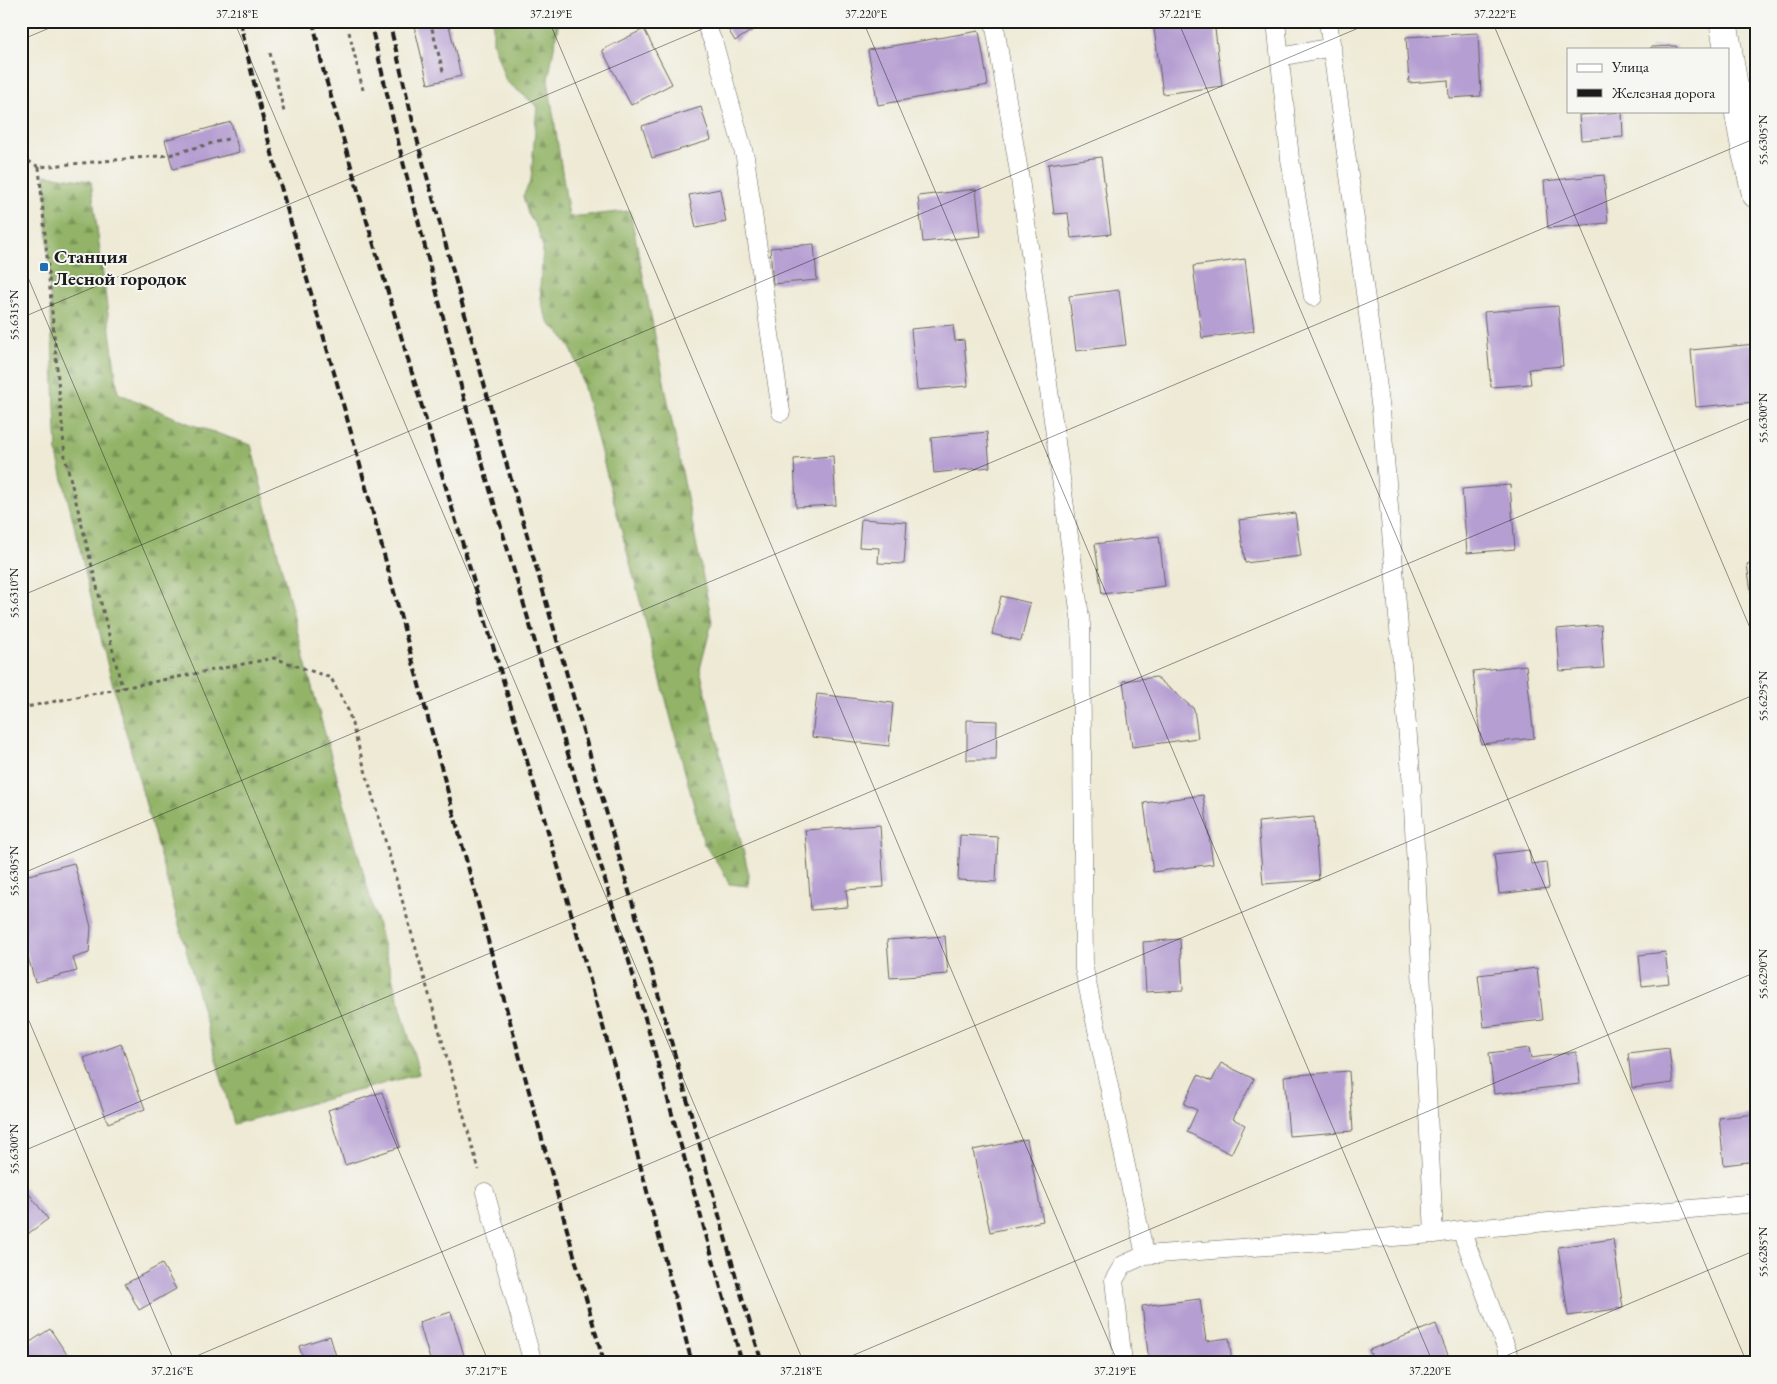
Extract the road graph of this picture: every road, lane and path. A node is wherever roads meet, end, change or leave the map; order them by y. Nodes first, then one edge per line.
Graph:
1 (430, 21) edge
2 (704, 21) edge
3 (994, 21) edge
4 (1276, 21) edge
5 (1328, 21) edge
6 (1723, 21) edge
7 (349, 32) dead end
8 (1332, 48) junction
9 (1728, 48) edge
10 (270, 53) dead end
11 (1280, 57) junction
12 (1730, 61) edge
13 (444, 75) dead end
14 (363, 90) dead end
15 (284, 112) dead end
16 (231, 138) dead end
17 (21, 157) edge
18 (39, 167) junction
19 (1756, 194) edge
20 (1313, 297) dead end
21 (781, 412) dead end
22 (122, 688) junction
23 (21, 708) edge
24 (485, 1192) joint
25 (1756, 1203) edge
26 (1461, 1230) junction
27 (1434, 1234) junction
28 (1145, 1256) junction
29 (533, 1363) edge
30 (1122, 1363) edge
31 (1512, 1363) edge

1 - 13 path
2 - 21 lane
3 - 28 lane
4 - 11 lane
5 - 8 lane
6 - 9 street
7 - 14 path
8 - 11 lane
8 - 27 lane
10 - 15 path
11 - 20 lane
12 - 19 street
16 - 18 path
17 - 18 path
18 - 22 path
22 - 23 path
22 - 24 path
24 - 29 lane
25 - 26 lane
26 - 27 lane
26 - 31 lane
27 - 28 lane
28 - 30 lane

